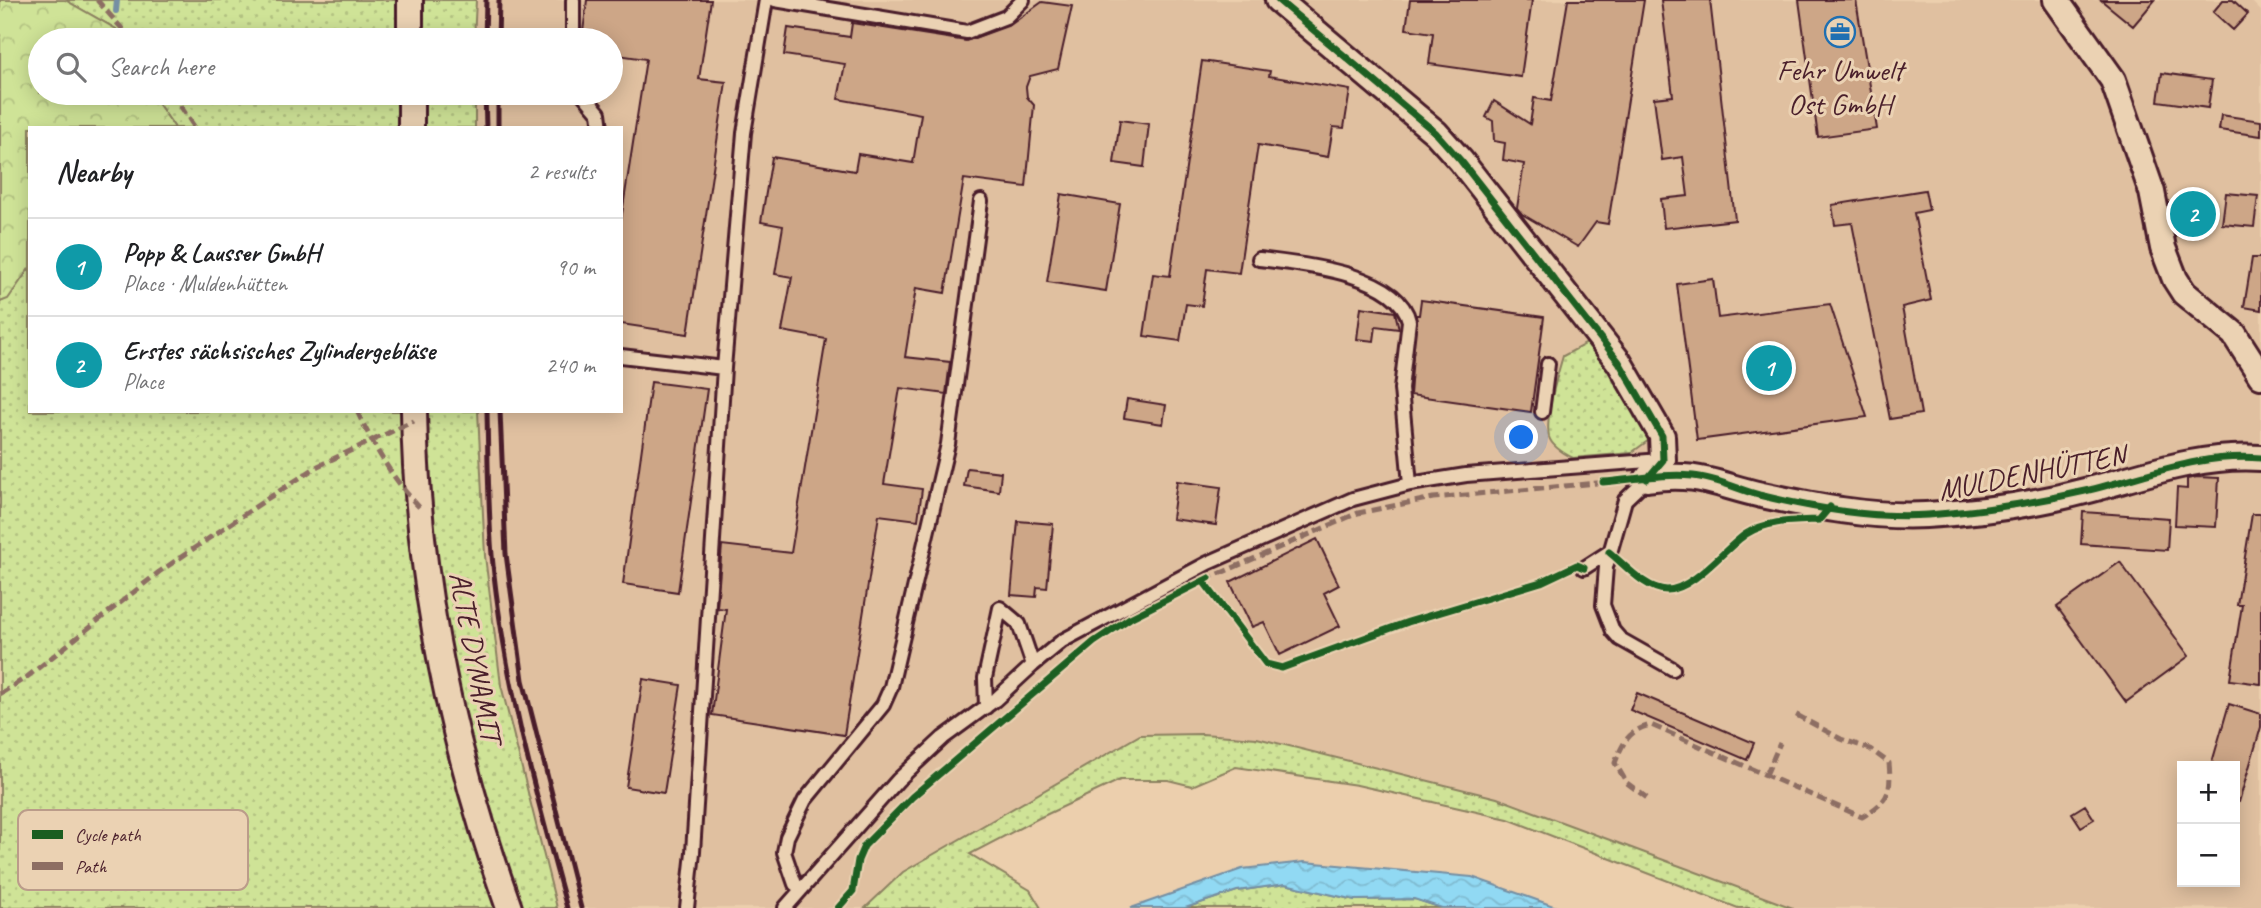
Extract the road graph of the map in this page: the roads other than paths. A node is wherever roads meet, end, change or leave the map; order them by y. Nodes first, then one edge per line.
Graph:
1 (410, 0) edge
2 (573, 0) edge
3 (766, 0) edge
4 (775, 0) edge
5 (1023, 0) edge
6 (1278, 0) edge
7 (2056, 0) edge
8 (410, 28) edge
9 (573, 28) edge
10 (411, 105) edge
11 (592, 105) edge
12 (411, 126) edge
13 (601, 126) edge
14 (981, 201) dead end
15 (1259, 259) dead end
16 (623, 356) edge
17 (1548, 364) dead end
18 (724, 368) junction
19 (2261, 376) edge
20 (1542, 412) dead end
21 (414, 413) edge
22 (2261, 458) edge
23 (1663, 460) junction
24 (1647, 479) junction
25 (1410, 484) junction
26 (1609, 552) junction
27 (1584, 569) dead end
28 (1033, 665) junction
29 (1673, 669) dead end
30 (986, 707) junction
31 (802, 889) junction
32 (509, 908) edge
33 (687, 908) edge
34 (785, 908) edge

1 - 8 street
2 - 9 lane
3 - 18 lane
4 - 5 lane
6 - 23 street
7 - 19 street
10 - 12 street
11 - 13 lane
14 - 31 lane
15 - 25 lane
16 - 18 lane
17 - 20 lane
18 - 33 lane
21 - 32 street, ALTE DYNAMIT
22 - 24 street, MULDENHÜTTEN
23 - 24 street
23 - 25 lane
24 - 26 lane
25 - 28 lane
26 - 27 lane
26 - 29 lane
28 - 30 lane
28 - 30 lane
30 - 31 lane
31 - 34 lane

